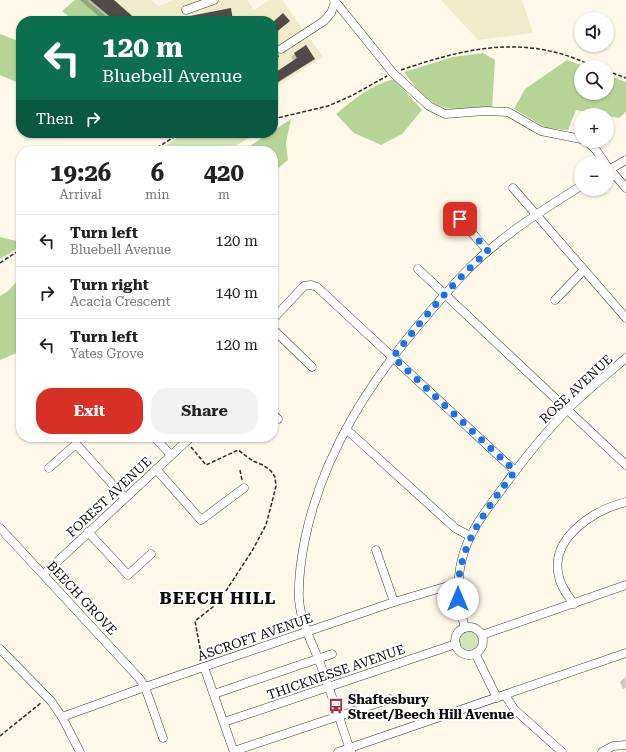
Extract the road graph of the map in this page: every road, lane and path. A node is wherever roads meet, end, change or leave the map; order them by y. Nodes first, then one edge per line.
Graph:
1 (214, 0) edge
2 (335, 1) edge
3 (186, 10) dead end
4 (281, 49) dead end
5 (577, 60) edge
6 (394, 73) junction
7 (614, 74) edge
8 (626, 78) edge
9 (278, 118) edge
10 (172, 138) edge
11 (574, 138) edge
12 (160, 146) edge
13 (626, 160) edge
14 (614, 164) edge
15 (614, 175) edge
16 (513, 188) dead end
17 (626, 188) edge
18 (574, 190) edge
19 (450, 208) dead end
20 (536, 214) junction
21 (488, 251) junction
22 (16, 252) edge
23 (0, 263) edge
24 (418, 269) dead end
25 (584, 270) junction
26 (445, 294) junction
27 (555, 300) dead end
28 (278, 314) edge
29 (626, 318) edge
30 (278, 334) edge
31 (393, 357) junction
32 (626, 358) edge
33 (312, 367) dead end
34 (568, 410) junction
35 (346, 429) junction
36 (159, 442) edge
37 (185, 442) edge
38 (190, 442) edge
39 (171, 455) junction
40 (626, 465) edge
41 (49, 468) dead end
42 (156, 469) junction
43 (240, 470) dead end
44 (515, 471) junction
45 (244, 488) joint
46 (125, 498) junction
47 (626, 502) edge
48 (0, 528) edge
49 (88, 532) junction
50 (470, 536) junction
51 (376, 550) dead end
52 (151, 554) dead end
53 (44, 574) junction
54 (458, 583) junction
55 (626, 585) edge
56 (394, 602) junction
57 (574, 604) junction
58 (465, 628) junction
59 (307, 632) junction
60 (482, 635) junction
61 (456, 644) junction
62 (0, 649) edge
63 (476, 653) junction
64 (626, 653) edge
65 (332, 654) dead end
66 (318, 658) junction
67 (204, 667) junction
68 (145, 687) junction
69 (328, 687) junction
70 (214, 694) junction
71 (501, 696) junction
72 (47, 697) junction
73 (390, 699) dead end
74 (338, 715) junction
75 (62, 717) junction
76 (224, 722) junction
77 (0, 736) edge
78 (162, 738) dead end
79 (626, 745) edge
80 (350, 750) edge
81 (80, 752) edge
82 (234, 752) edge
83 (338, 752) edge
84 (562, 752) edge
85 (602, 752) edge

1 - 3 street
2 - 4 street
2 - 6 street
5 - 6 path
6 - 9 path
6 - 11 street
7 - 8 path
10 - 12 path
13 - 14 street
15 - 17 street
16 - 20 street
18 - 20 street
19 - 21 street
20 - 21 street
20 - 25 street
21 - 26 street
22 - 23 path
24 - 26 street
25 - 27 street
25 - 29 street
26 - 31 street
26 - 34 street
28 - 31 street
30 - 33 street
31 - 35 street
31 - 44 street
32 - 34 street, ROSE AVENUE
34 - 40 street
34 - 44 street, ROSE AVENUE
35 - 50 street
35 - 59 street
36 - 39 street
37 - 39 street, FOREST AVENUE
38 - 67 path
39 - 42 street, FOREST AVENUE
41 - 46 street
42 - 45 street
42 - 46 street, FOREST AVENUE
43 - 45 path
44 - 50 street, ROSE AVENUE
46 - 49 street, FOREST AVENUE
47 - 57 street
48 - 53 street, BEECH GROVE
49 - 52 street
49 - 53 street, FOREST AVENUE
50 - 54 street, ROSE AVENUE
51 - 56 street
53 - 68 street, BEECH GROVE
54 - 56 street, ASCROFT AVENUE
54 - 58 street, ROSE AVENUE
55 - 57 street
56 - 59 street, ASCROFT AVENUE
57 - 60 street
58 - 60 street
58 - 61 street
59 - 66 street
59 - 67 street, ASCROFT AVENUE
60 - 63 street
61 - 63 street
61 - 69 street, THICKNESSE AVENUE
62 - 72 street
63 - 71 street
64 - 71 street
65 - 66 street
66 - 69 street
66 - 70 street
67 - 68 street, ASCROFT AVENUE
67 - 70 street
68 - 75 street, ASCROFT AVENUE
68 - 78 street, BEECH GROVE
69 - 74 street
69 - 76 street, THICKNESSE AVENUE
70 - 76 street
71 - 80 street
71 - 84 street
72 - 75 street
72 - 77 path
73 - 74 street
74 - 80 street
74 - 82 street
75 - 81 street
76 - 82 street
79 - 85 street
80 - 83 street

